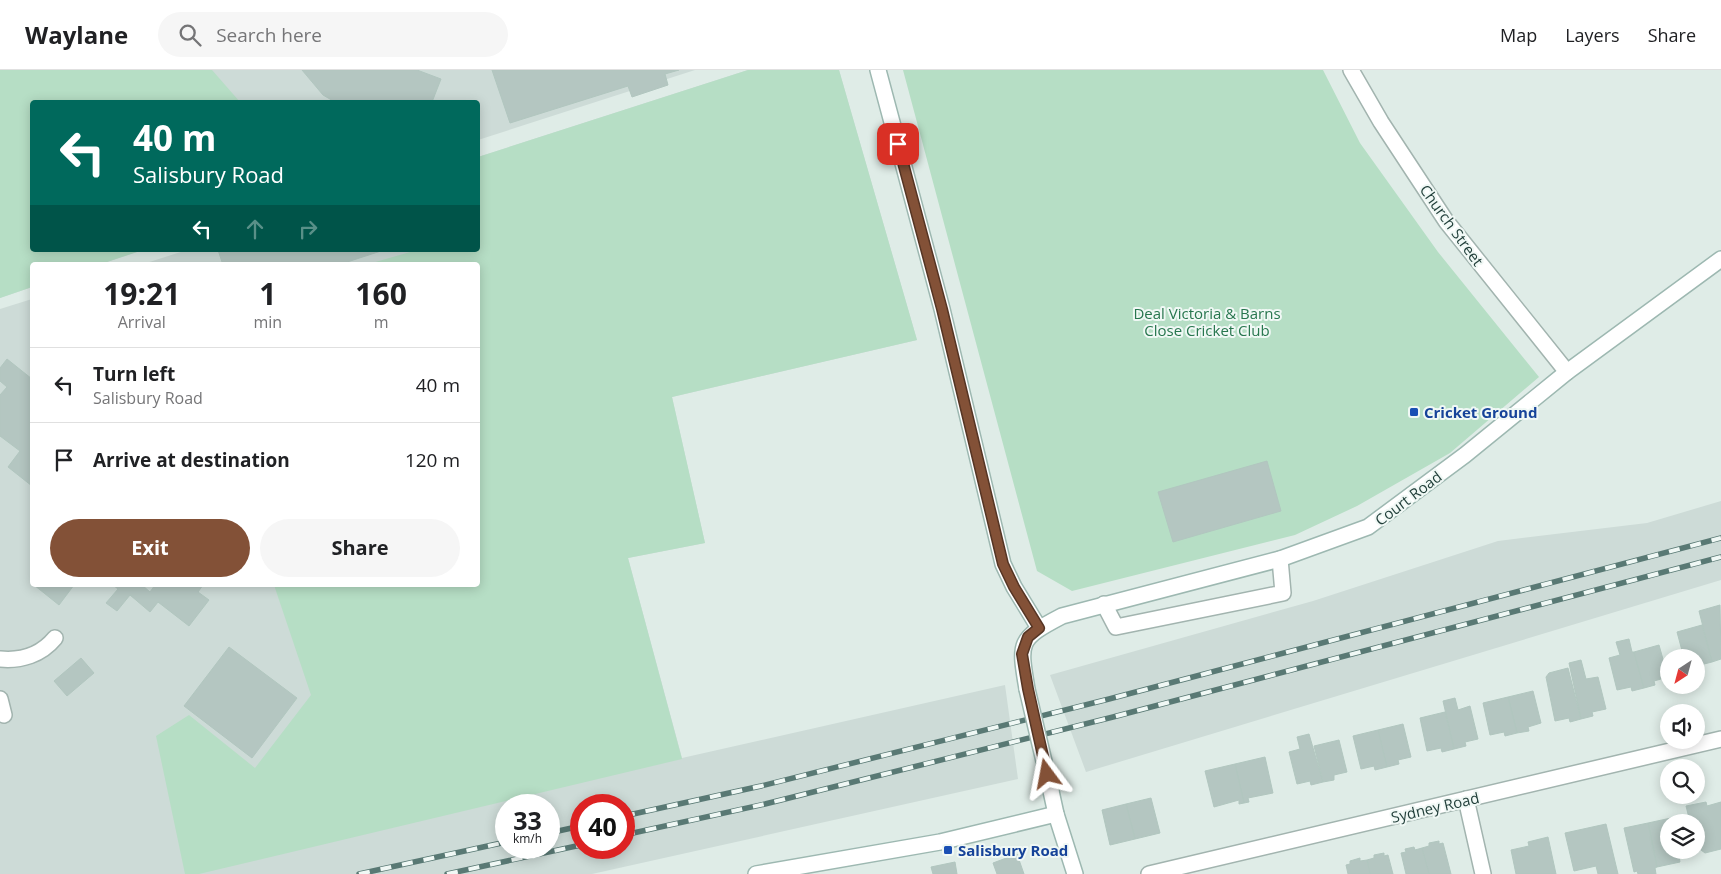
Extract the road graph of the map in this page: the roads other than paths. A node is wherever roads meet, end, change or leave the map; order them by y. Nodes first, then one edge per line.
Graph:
1 (878, 70) edge
2 (1351, 70) edge
3 (1721, 259) edge
4 (1567, 372) junction
5 (1280, 559) junction
6 (1104, 604) junction
7 (1039, 628) junction
8 (55, 638) dead end
9 (0, 659) edge
10 (0, 699) edge
11 (4, 716) dead end
12 (1721, 739) edge
13 (1466, 799) junction
14 (1056, 814) junction
15 (756, 874) edge
16 (1075, 874) edge
17 (1149, 874) edge
18 (1483, 874) edge

1 - 7 street
2 - 4 street, Church Street
3 - 4 street, Court Road
4 - 5 street, Court Road
5 - 6 street, Court Road
5 - 6 street
6 - 7 street, Court Road
7 - 14 street, bridge
8 - 9 street
10 - 11 street
12 - 13 street, Sydney Road
13 - 17 street, Sydney Road
13 - 18 street
14 - 15 street
14 - 16 street

